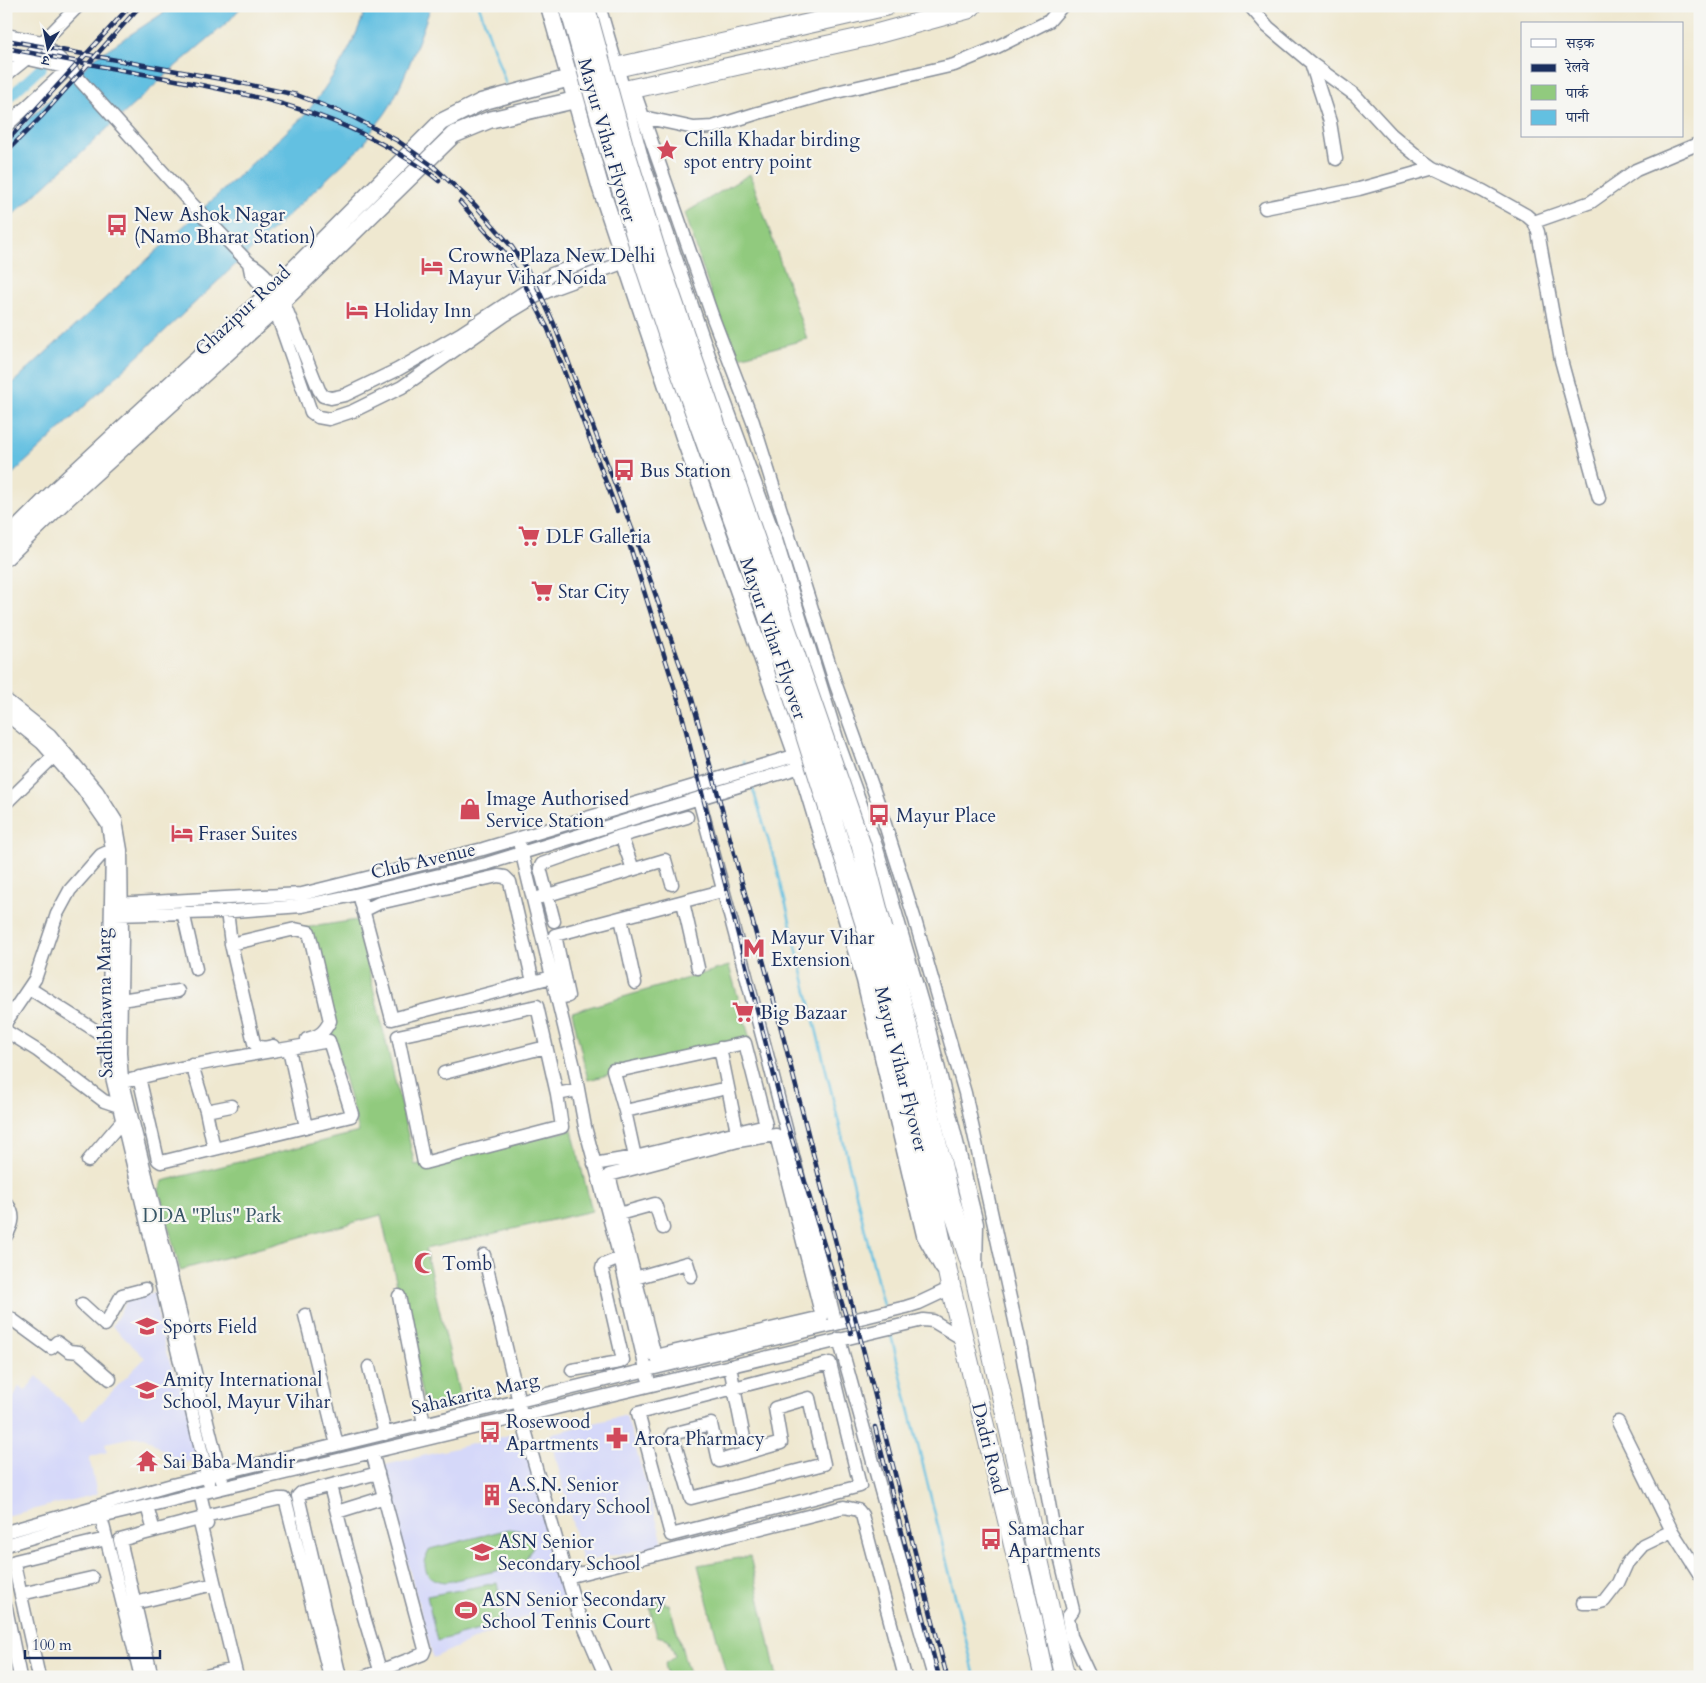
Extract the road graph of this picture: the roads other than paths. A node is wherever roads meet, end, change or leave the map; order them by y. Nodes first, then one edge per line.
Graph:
1 (78, 6) edge
2 (551, 6) edge
3 (569, 6) edge
4 (584, 6) edge
5 (597, 6) edge
6 (886, 6) edge
7 (972, 6) edge
8 (1062, 6) edge
9 (1250, 6) edge
10 (6, 35) edge
11 (42, 42) junction
12 (6, 54) edge
13 (26, 59) junction
14 (1312, 63) junction
15 (615, 67) junction
16 (71, 71) junction
17 (6, 75) edge
18 (570, 78) junction
19 (628, 90) junction
20 (575, 100) junction
21 (643, 117) junction
22 (6, 126) edge
23 (1700, 142) edge
24 (1336, 159) dead end
25 (1434, 168) junction
26 (1265, 208) dead end
27 (1534, 222) junction
28 (623, 255) junction
29 (273, 294) junction
30 (324, 396) junction
31 (318, 417) junction
32 (1599, 498) dead end
33 (6, 540) edge
34 (782, 543) junction
35 (6, 557) edge
36 (6, 700) edge
37 (6, 714) edge
38 (839, 748) junction
39 (54, 756) junction
40 (799, 761) junction
41 (698, 799) junction
42 (6, 803) edge
43 (687, 818) dead end
44 (621, 836) junction
45 (518, 838) junction
46 (876, 849) junction
47 (112, 850) junction
48 (522, 853) junction
49 (830, 865) junction
50 (633, 870) junction
51 (672, 884) dead end
52 (722, 892) junction
53 (359, 894) junction
54 (547, 895) junction
55 (533, 899) junction
56 (683, 902) junction
57 (116, 909) junction
58 (227, 911) junction
59 (363, 911) junction
60 (183, 912) junction
61 (621, 918) junction
62 (554, 922) dead end
63 (231, 944) junction
64 (698, 968) dead end
65 (196, 969) dead end
66 (552, 977) junction
67 (533, 982) junction
68 (635, 983) dead end
69 (29, 988) junction
70 (178, 991) dead end
71 (557, 998) junction
72 (121, 1000) junction
73 (6, 1022) edge
74 (6, 1031) edge
75 (108, 1039) junction
76 (546, 1047) junction
77 (720, 1048) junction
78 (289, 1049) junction
79 (192, 1065) junction
80 (444, 1073) dead end
81 (140, 1077) junction
82 (123, 1082) junction
83 (727, 1088) junction
84 (578, 1090) junction
85 (557, 1094) junction
86 (119, 1106) junction
87 (231, 1106) dead end
88 (206, 1111) junction
89 (625, 1111) junction
90 (122, 1120) junction
91 (306, 1127) junction
92 (737, 1132) junction
93 (214, 1149) junction
94 (635, 1157) junction
95 (88, 1161) dead end
96 (594, 1164) junction
97 (605, 1184) junction
98 (6, 1203) edge
99 (619, 1214) junction
100 (663, 1228) dead end
101 (6, 1236) edge
102 (484, 1255) dead end
103 (620, 1258) junction
104 (974, 1274) junction
105 (690, 1276) dead end
106 (635, 1278) junction
107 (950, 1283) junction
108 (145, 1289) dead end
109 (399, 1296) dead end
110 (82, 1304) dead end
111 (6, 1315) edge
112 (305, 1315) dead end
113 (836, 1324) junction
114 (840, 1339) junction
115 (963, 1339) junction
116 (648, 1362) junction
117 (730, 1366) junction
118 (369, 1367) dead end
119 (572, 1370) dead end
120 (110, 1379) dead end
121 (650, 1385) junction
122 (734, 1388) junction
123 (519, 1402) junction
124 (521, 1416) junction
125 (1618, 1422) dead end
126 (424, 1424) junction
127 (385, 1434) junction
128 (337, 1445) junction
129 (372, 1452) junction
130 (747, 1453) junction
131 (378, 1473) junction
132 (214, 1475) junction
133 (330, 1486) junction
134 (211, 1490) junction
135 (384, 1497) junction
136 (148, 1506) junction
137 (337, 1512) junction
138 (205, 1516) junction
139 (100, 1517) junction
140 (154, 1531) junction
141 (1672, 1531) junction
142 (6, 1532) edge
143 (106, 1539) junction
144 (6, 1545) edge
145 (1700, 1575) edge
146 (568, 1577) junction
147 (92, 1578) dead end
148 (214, 1584) junction
149 (21, 1594) junction
150 (135, 1603) junction
151 (1584, 1603) dead end
152 (6, 1608) edge
153 (1056, 1640) junction
154 (6, 1649) edge
155 (380, 1670) junction
156 (236, 1673) edge
157 (13, 1677) edge
158 (20, 1677) edge
159 (39, 1677) edge
160 (141, 1677) edge
161 (152, 1677) edge
162 (202, 1677) edge
163 (245, 1677) edge
164 (330, 1677) edge
165 (340, 1677) edge
166 (364, 1677) edge
167 (606, 1677) edge
168 (905, 1677) edge
169 (934, 1677) edge
170 (1044, 1677) edge
171 (1065, 1677) edge
172 (1070, 1677) edge
173 (1090, 1677) edge

1 - 11 street
2 - 4 main road
2 - 18 main road
3 - 107 highway, Mayur Vihar Flyover, bridge
4 - 104 highway, Mayur Vihar Flyover, bridge
5 - 15 main road
6 - 15 highway
7 - 19 highway
8 - 21 street
9 - 14 street
10 - 11 street
11 - 13 street
11 - 16 street
12 - 13 street
13 - 16 street
13 - 17 street
14 - 24 street
14 - 25 street
15 - 18 highway
15 - 19 main road
16 - 22 street
16 - 29 street
18 - 20 main road
18 - 29 main road, Ghazipur Road
19 - 20 highway
19 - 21 street
19 - 34 main road
20 - 28 main road
20 - 29 main road, Ghazipur Road
21 - 34 street
23 - 27 street
25 - 26 street
25 - 27 street
27 - 32 street
28 - 30 street
28 - 31 street
28 - 40 main road
29 - 30 street
29 - 31 street
29 - 33 main road, Ghazipur Road
29 - 35 main road, Ghazipur Road
30 - 31 street
34 - 38 main road
34 - 173 street
36 - 57 street, Sadhbhawna Marg
37 - 39 street, Sadhbhawna Marg
38 - 40 street
38 - 46 main road
39 - 42 street
39 - 47 street, Sadhbhawna Marg
40 - 41 street, Club Avenue
40 - 45 street, Club Avenue
40 - 49 main road
41 - 48 street, Club Avenue
41 - 52 street
43 - 44 street
44 - 50 street
44 - 54 street
45 - 48 street
45 - 57 street, Club Avenue
46 - 49 main road
46 - 104 main road
47 - 57 street, Sadhbhawna Marg
47 - 69 street
48 - 53 street, Club Avenue
48 - 55 street
49 - 107 main road
50 - 51 street
50 - 54 street
52 - 56 street
52 - 113 street
53 - 58 street, Club Avenue
53 - 59 street
54 - 55 street
54 - 62 street
55 - 66 street
56 - 61 street
56 - 64 street
57 - 60 street, Club Avenue
57 - 72 street, Sadhbhawna Marg
57 - 75 street, Sadhbhawna Marg
58 - 60 street, Club Avenue
58 - 63 street
59 - 67 street
59 - 67 street
60 - 65 street
61 - 68 street
61 - 71 street
63 - 63 street
66 - 67 street
66 - 71 street
69 - 73 street
69 - 75 street
70 - 72 street
71 - 84 street
72 - 82 street, Sadhbhawna Marg
74 - 86 street
75 - 86 street, Sadhbhawna Marg
76 - 80 street
76 - 85 street
76 - 85 street
77 - 83 street
77 - 89 street
77 - 92 street
78 - 79 street
78 - 91 street
78 - 91 street
79 - 81 street
79 - 88 street
81 - 82 street
81 - 93 street
82 - 132 street, Sadhbhawna Marg
83 - 89 street
83 - 92 street
84 - 85 street
84 - 96 street
86 - 90 street, Sadhbhawna Marg
87 - 88 street
88 - 93 street
89 - 94 street
90 - 95 street
90 - 132 street, Sadhbhawna Marg
91 - 93 street
92 - 94 street
94 - 96 street
96 - 97 street
97 - 99 street
97 - 103 street
97 - 116 street
98 - 101 street
99 - 100 street
99 - 106 street
102 - 123 street
103 - 116 street
103 - 119 street
104 - 153 highway, Dadri Road
105 - 106 street
106 - 116 street
107 - 113 street, Sahakarita Marg
107 - 115 highway, Dadri Road
108 - 110 street
109 - 126 street
111 - 120 street
112 - 128 street
113 - 116 street, Sahakarita Marg
114 - 115 street, Sahakarita Marg
114 - 117 street, Sahakarita Marg
114 - 169 street
115 - 170 highway, Dadri Road
116 - 121 street
116 - 123 street, Sahakarita Marg
117 - 121 street, Sahakarita Marg
117 - 122 street
118 - 127 street
121 - 124 street, Sahakarita Marg
122 - 122 street
122 - 130 street
123 - 124 street
123 - 126 street, Sahakarita Marg
124 - 129 street, Sahakarita Marg
124 - 146 street
125 - 141 street
126 - 127 street, Sahakarita Marg
127 - 128 street, Sahakarita Marg
128 - 132 street, Sahakarita Marg
129 - 131 street
129 - 134 street, Sahakarita Marg
130 - 130 street
131 - 133 street
131 - 135 street
132 - 134 street, Sadhbhawna Marg
132 - 142 street, Sahakarita Marg
133 - 137 street
133 - 165 street
134 - 136 street, Sahakarita Marg
134 - 138 street, Sadhbhawna Marg
135 - 137 street
135 - 155 street
136 - 139 street, Sahakarita Marg
136 - 140 street
137 - 155 street
138 - 163 street, Sadhbhawna Marg
138 - 164 street
139 - 143 street
139 - 144 street, Sahakarita Marg
140 - 148 street
140 - 150 street
141 - 145 street
141 - 151 street
143 - 149 street
143 - 160 street
146 - 167 street
146 - 168 street
147 - 149 street
148 - 150 street
148 - 156 street
149 - 159 street
150 - 161 street
152 - 158 street
153 - 171 highway
153 - 172 highway
154 - 157 street
155 - 166 street
156 - 162 street

